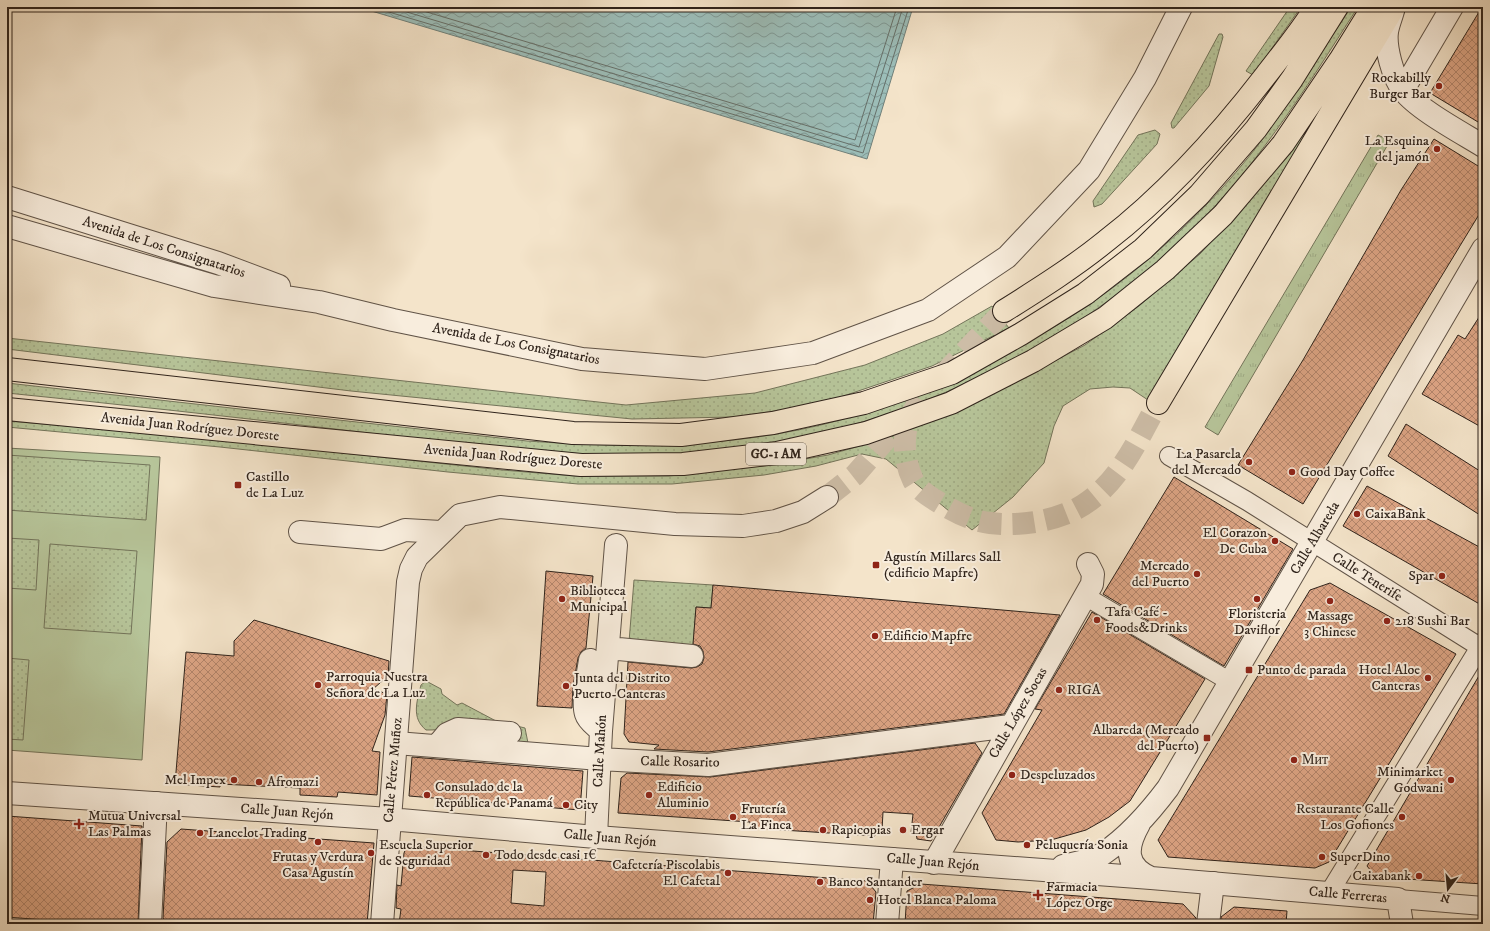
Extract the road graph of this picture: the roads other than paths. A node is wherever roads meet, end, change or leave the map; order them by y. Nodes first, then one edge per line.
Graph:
1 (1181, 7) edge
2 (1316, 7) edge
3 (1337, 7) edge
4 (1387, 7) edge
5 (1452, 7) edge
6 (1402, 90) junction
7 (1483, 146) edge
8 (7, 197) edge
9 (7, 226) edge
10 (1483, 249) edge
11 (319, 302) junction
12 (1004, 311) tunnel mouth
13 (7, 369) edge
14 (1158, 402) tunnel mouth
15 (7, 409) edge
16 (1169, 456) dead end
17 (827, 497) tunnel mouth
18 (300, 532) dead end
19 (441, 532) junction
20 (1312, 542) junction
21 (616, 545) dead end
22 (1088, 564) dead end
23 (1085, 596) junction
24 (1482, 646) edge
25 (599, 654) junction
26 (692, 656) dead end
27 (1229, 681) junction
28 (1010, 726) junction
29 (510, 733) dead end
30 (396, 743) junction
31 (437, 746) junction
32 (600, 759) junction
33 (7, 793) edge
34 (156, 804) junction
35 (389, 819) junction
36 (1140, 821) junction
37 (596, 837) junction
38 (892, 859) junction
39 (934, 863) junction
40 (1042, 871) junction
41 (1151, 878) junction
42 (1213, 883) junction
43 (1329, 893) junction
44 (1398, 899) junction
45 (1483, 906) edge
46 (150, 924) edge
47 (382, 924) edge
48 (887, 924) edge
49 (1208, 924) edge
50 (1402, 924) edge

1 - 11 street, Avenida de Los Consignatarios
2 - 12 highway
3 - 13 highway, Avenida Juan Rodríguez Doreste / GC-1 AM
4 - 6 street
4 - 14 highway
4 - 15 highway, Avenida Juan Rodríguez Doreste / GC-1 AM
5 - 6 street
6 - 7 street
8 - 11 street, Avenida de Los Consignatarios
9 - 11 street, Avenida de Los Consignatarios
10 - 20 street, Calle Albareda
16 - 20 street, Calle Tenerife
17 - 19 street, Calle Pérez Muñoz
18 - 19 street
19 - 30 street, Calle Pérez Muñoz
20 - 24 street, Calle Tenerife
20 - 27 street, Calle Albareda
21 - 25 street, Calle Mahón
22 - 23 street, Calle López Socas
23 - 27 street
23 - 28 street, Calle López Socas
24 - 43 street
25 - 26 street
25 - 32 street, Calle Mahón
27 - 36 street, Calle Albareda
28 - 32 street, Calle Rosarito
28 - 39 street, Calle López Socas
29 - 31 street
30 - 31 street, Calle Rosarito
30 - 35 street, Calle Pérez Muñoz
31 - 32 street, Calle Rosarito
32 - 37 street, Calle Mahón
33 - 34 street, Calle Juan Rejón
34 - 35 street, Calle Juan Rejón
34 - 46 street
35 - 37 street, Calle Juan Rejón
35 - 47 street, Calle Pérez Muñoz
36 - 40 street, Calle Albareda
36 - 41 street, Calle Albareda
37 - 38 street, Calle Juan Rejón
38 - 39 street, Calle Juan Rejón
38 - 48 street
39 - 40 street, Calle Juan Rejón
40 - 41 street, Calle Juan Rejón
41 - 42 street, Calle Juan Rejón
42 - 43 street, Calle Ferreras
42 - 49 street
43 - 44 street, Calle Ferreras
44 - 45 street, Calle Ferreras
44 - 50 street

